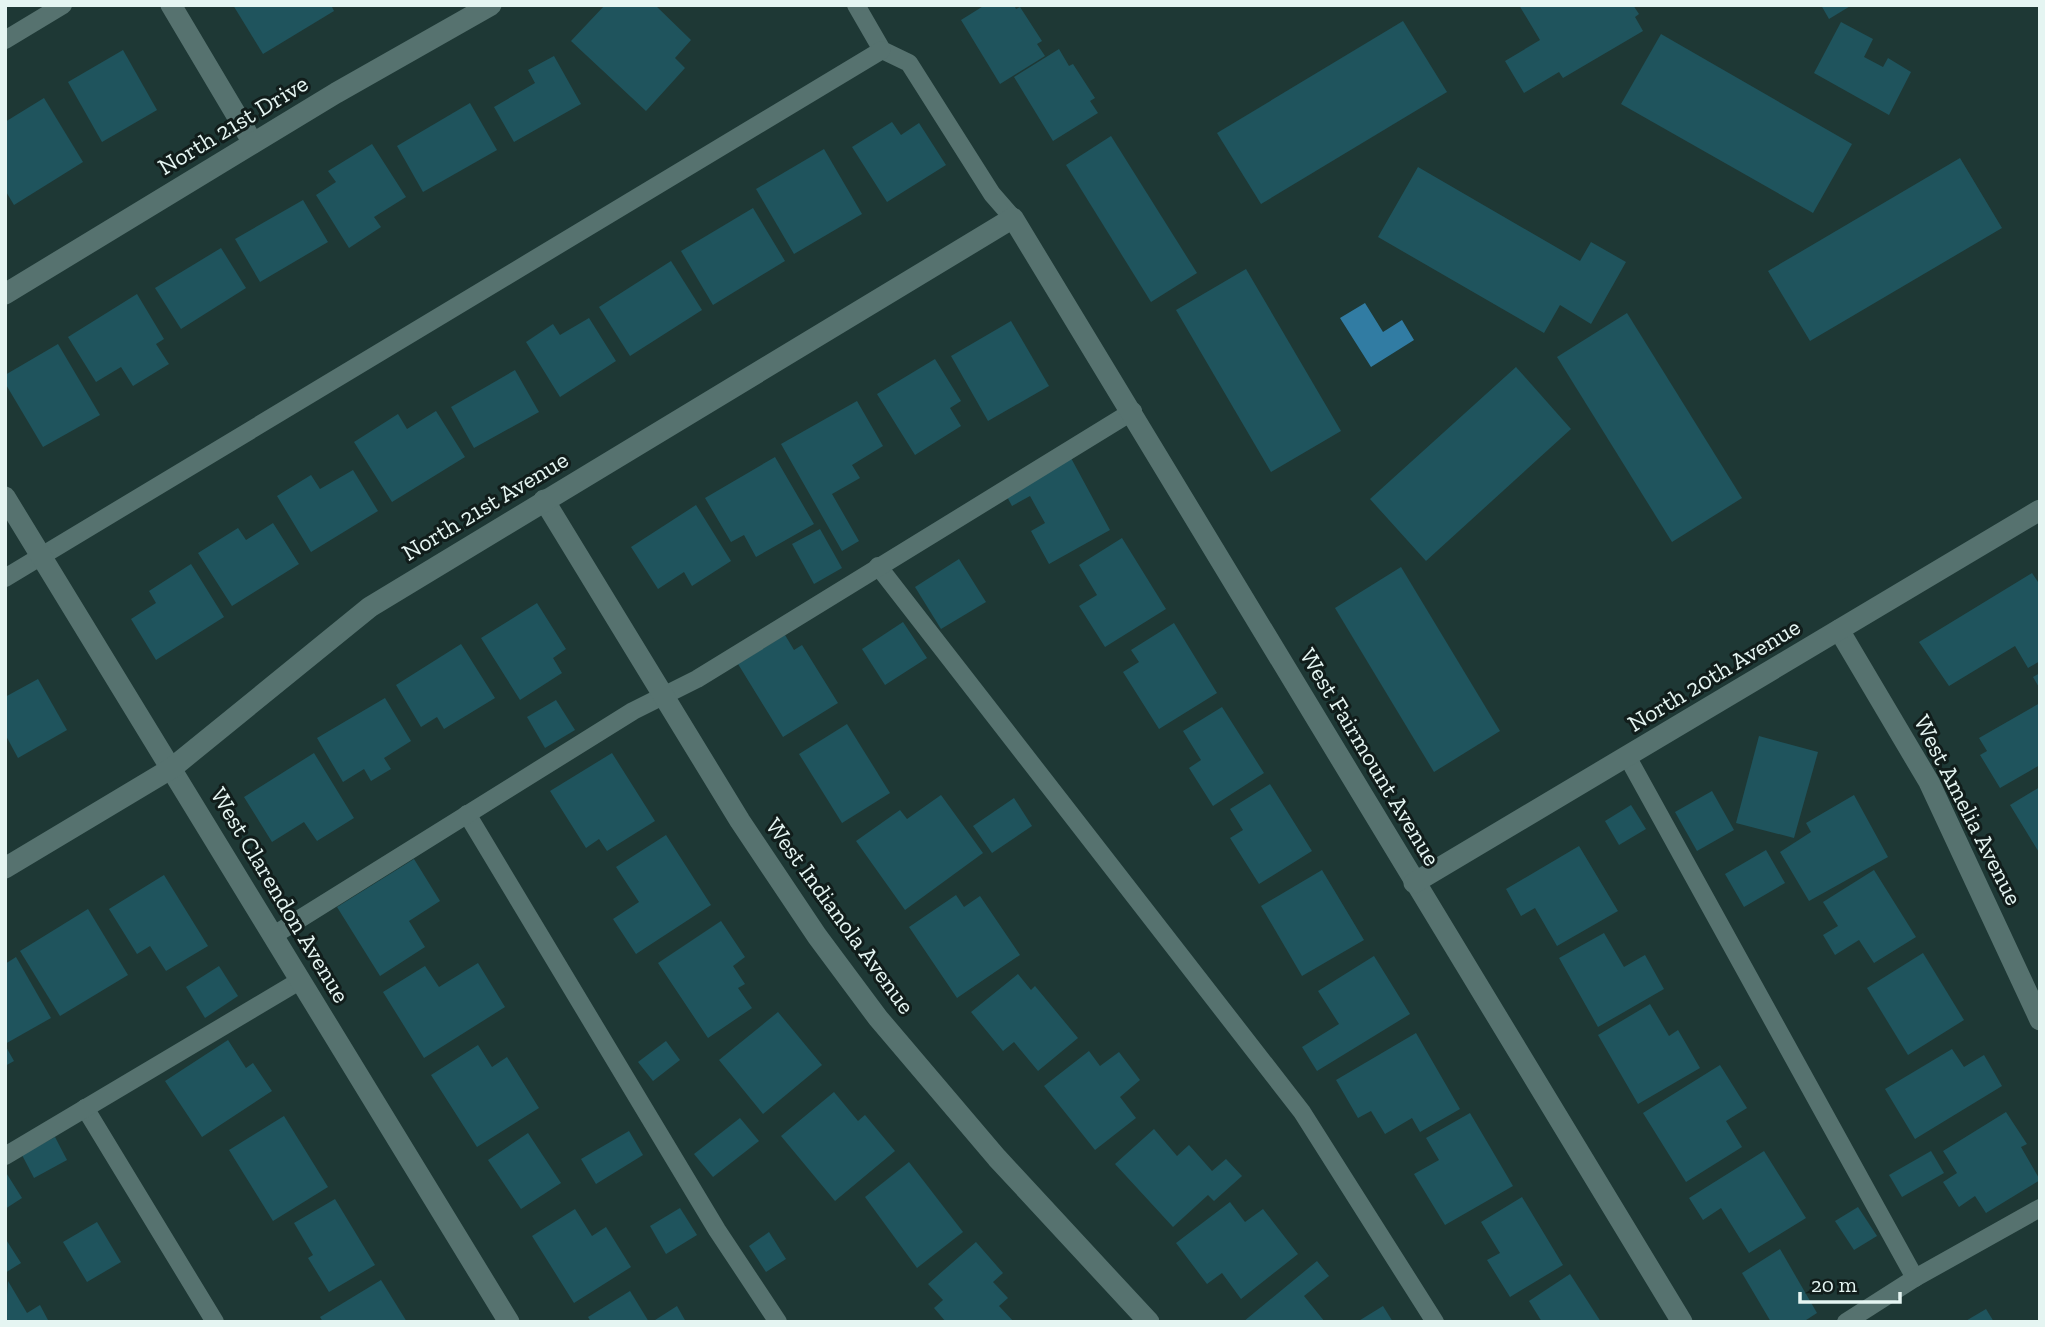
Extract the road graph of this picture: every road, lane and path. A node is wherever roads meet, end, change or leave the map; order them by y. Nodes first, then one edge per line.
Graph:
1 (63, 5) edge
2 (171, 5) edge
3 (491, 5) edge
4 (856, 5) edge
5 (5, 40) edge
6 (882, 50) junction
7 (253, 143) junction
8 (1013, 218) junction
9 (5, 294) edge
10 (1133, 411) junction
11 (5, 497) edge
12 (544, 500) junction
13 (2040, 510) edge
14 (42, 556) junction
15 (878, 566) junction
16 (5, 578) edge
17 (1839, 630) junction
18 (664, 696) junction
19 (1628, 758) junction
20 (172, 768) junction
21 (467, 814) junction
22 (5, 868) edge
23 (1414, 883) junction
24 (274, 935) junction
25 (301, 980) junction
26 (2040, 1020) edge
27 (85, 1108) junction
28 (5, 1156) edge
29 (2040, 1208) edge
30 (1915, 1278) junction
31 (215, 1322) edge
32 (509, 1322) edge
33 (778, 1322) edge
34 (1149, 1322) edge
35 (1435, 1322) edge
36 (1682, 1322) edge
37 (1846, 1322) edge

1 - 5 lane
2 - 7 street
3 - 7 street, North 21st Drive
4 - 6 lane
6 - 8 lane
6 - 14 lane
7 - 9 street, North 21st Drive
8 - 10 street, West Fairmount Avenue
8 - 12 street, North 21st Avenue
10 - 15 lane
10 - 23 street, West Fairmount Avenue
11 - 14 street, West Clarendon Avenue
12 - 18 street, West Indianola Avenue
12 - 20 street, North 21st Avenue
13 - 17 street, North 20th Avenue
14 - 16 lane
14 - 20 street, West Clarendon Avenue
15 - 18 lane
15 - 35 lane
17 - 19 street, North 20th Avenue
17 - 26 street, West Amelia Avenue
18 - 21 lane
18 - 34 street, West Indianola Avenue
19 - 23 street, North 20th Avenue
19 - 30 lane
20 - 22 street, North 21st Avenue
20 - 24 street, West Clarendon Avenue
21 - 24 lane
21 - 33 lane
23 - 36 street, West Fairmount Avenue
24 - 25 street, West Clarendon Avenue
25 - 27 lane
25 - 32 street, West Clarendon Avenue
27 - 28 lane
27 - 31 lane
29 - 30 lane
30 - 37 lane

